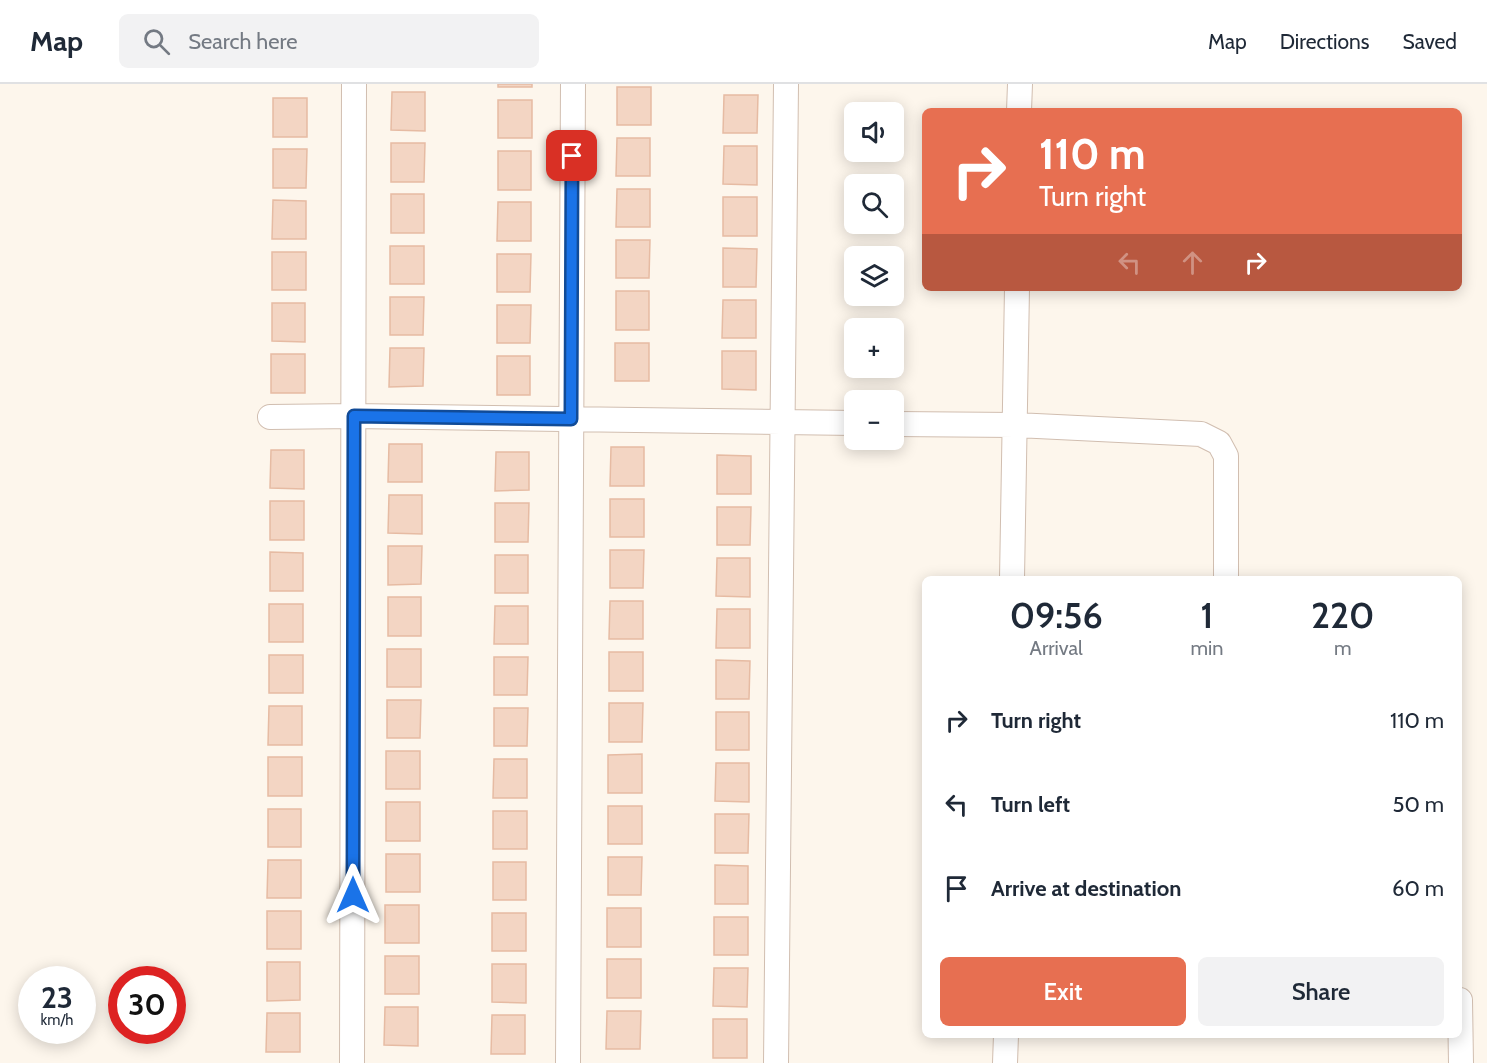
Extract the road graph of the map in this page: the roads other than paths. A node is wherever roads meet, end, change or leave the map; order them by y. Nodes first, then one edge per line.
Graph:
1 (354, 84) edge
2 (573, 84) edge
3 (786, 84) edge
4 (1020, 84) edge
5 (1019, 108) edge
6 (1017, 291) edge
7 (354, 416) junction
8 (270, 417) dead end
9 (571, 419) junction
10 (783, 422) junction
11 (844, 423) edge
12 (904, 424) edge
13 (1015, 425) junction
14 (1012, 576) edge
15 (1226, 576) edge
16 (1006, 1038) edge
17 (1461, 1038) edge
18 (352, 1063) edge
19 (568, 1063) edge
20 (776, 1063) edge
21 (1005, 1063) edge
22 (1461, 1063) edge

1 - 7 street
2 - 9 street
3 - 10 street
4 - 5 street
6 - 13 street
7 - 8 street
7 - 9 street
7 - 18 street
9 - 10 street
9 - 19 street
10 - 11 street
10 - 20 street
12 - 13 street
13 - 14 street
13 - 15 street
16 - 21 street
17 - 22 street

